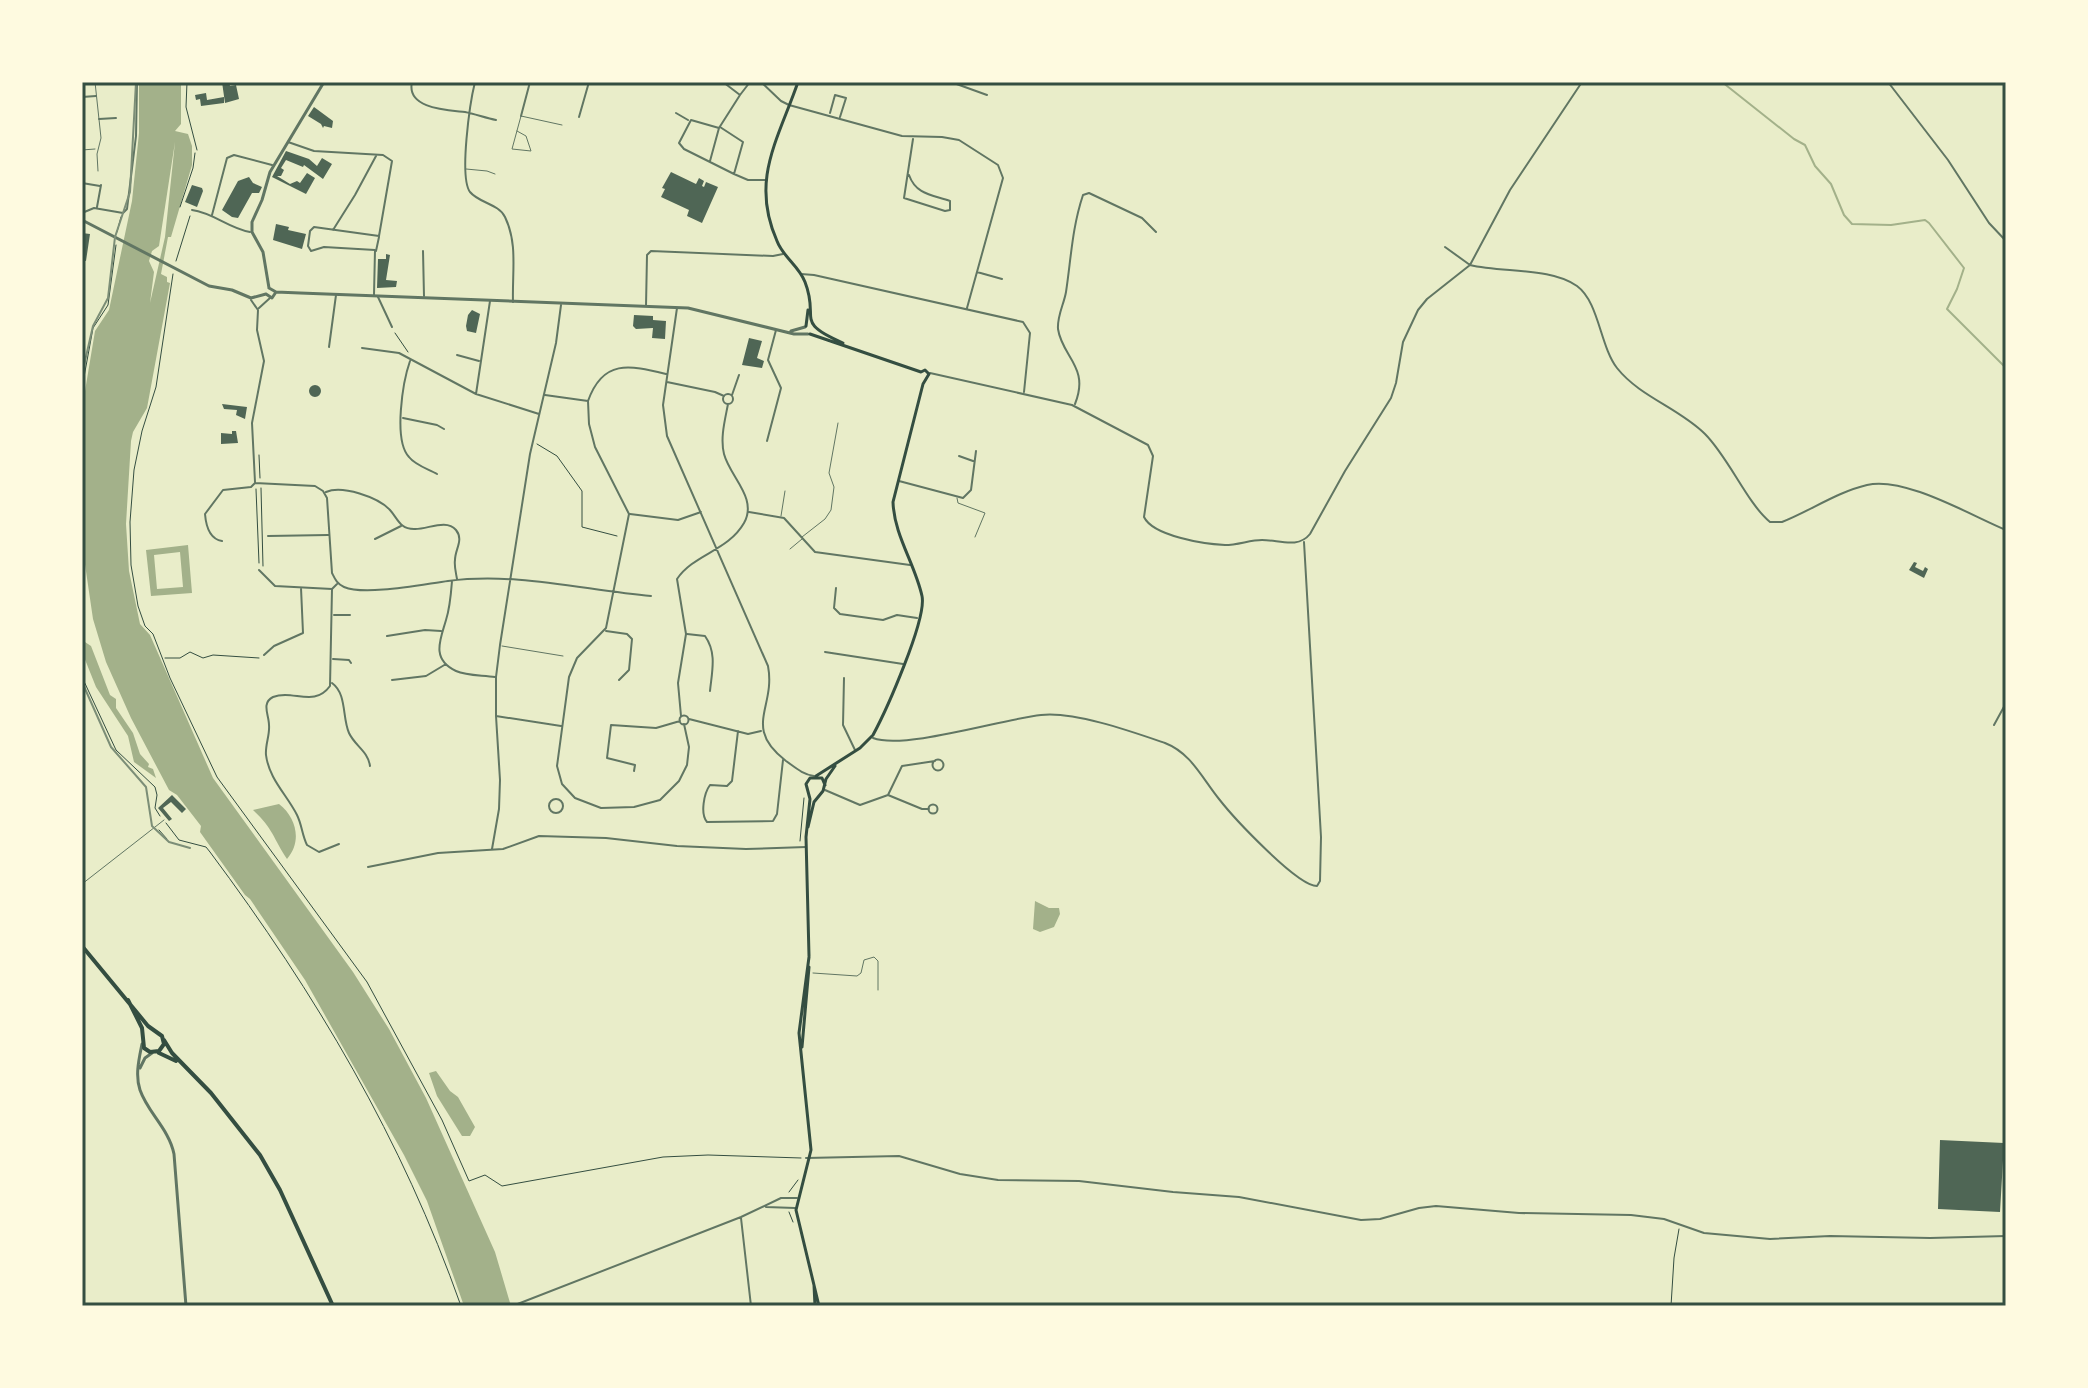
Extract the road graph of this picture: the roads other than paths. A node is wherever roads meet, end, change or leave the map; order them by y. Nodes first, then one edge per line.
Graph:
1 (95, 82) edge
2 (137, 82) edge
3 (324, 82) edge
4 (412, 82) edge
5 (475, 82) edge
6 (530, 82) edge
7 (589, 82) edge
8 (723, 82) edge
9 (750, 82) edge
10 (761, 82) edge
11 (798, 82) edge
12 (951, 82) edge
13 (1582, 82) edge
14 (1888, 82) edge
15 (740, 95) junction
16 (987, 95) dead end
17 (96, 96) junction
18 (82, 97) edge
19 (789, 105) junction
20 (470, 113) junction
21 (676, 113) dead end
22 (830, 115) junction
23 (521, 116) junction
24 (579, 117) dead end
25 (116, 118) dead end
26 (840, 118) junction
27 (99, 119) junction
28 (496, 120) dead end
29 (689, 120) junction
30 (562, 125) dead end
31 (719, 128) junction
32 (517, 131) junction
33 (913, 137) junction
34 (287, 141) junction
35 (98, 149) junction
36 (82, 150) edge
37 (376, 154) junction
38 (710, 162) junction
39 (273, 165) junction
40 (465, 169) junction
41 (98, 171) dead end
42 (495, 174) dead end
43 (734, 174) junction
44 (909, 175) junction
45 (765, 180) junction
46 (82, 183) edge
47 (97, 209) junction
48 (192, 210) road end
49 (82, 211) edge
50 (212, 213) junction
51 (82, 220) edge
52 (333, 230) junction
53 (252, 232) junction
54 (1156, 232) dead end
55 (379, 236) junction
56 (2006, 241) edge
57 (1445, 247) dead end
58 (376, 251) junction
59 (423, 251) dead end
60 (784, 253) junction
61 (1470, 265) junction
62 (977, 272) junction
63 (801, 274) junction
64 (1002, 279) dead end
65 (269, 288) junction
66 (276, 292) junction
67 (336, 294) junction
68 (376, 295) junction
69 (247, 296) junction
70 (268, 296) junction
71 (424, 296) junction
72 (490, 300) junction
73 (513, 302) junction
74 (808, 302) junction
75 (561, 304) junction
76 (646, 307) junction
77 (677, 308) junction
78 (967, 308) junction
79 (258, 310) junction
80 (813, 326) junction
81 (392, 327) road end
82 (805, 327) junction
83 (776, 329) junction
84 (783, 330) junction
85 (809, 334) junction
86 (329, 347) dead end
87 (362, 348) dead end
88 (852, 348) junction
89 (457, 355) dead end
90 (410, 360) junction
91 (481, 361) junction
92 (921, 372) junction
93 (929, 373) junction
94 (667, 374) junction
95 (739, 375) dead end
96 (925, 379) junction
97 (665, 382) junction
98 (476, 394) junction
99 (1024, 394) junction
100 (545, 395) junction
101 (724, 396) junction
102 (732, 396) junction
103 (588, 401) junction
104 (728, 404) junction
105 (1074, 405) junction
106 (540, 415) junction
107 (402, 418) junction
108 (838, 423) dead end
109 (444, 429) dead end
110 (767, 441) dead end
111 (976, 451) dead end
112 (959, 456) dead end
113 (974, 461) junction
114 (437, 474) dead end
115 (897, 480) junction
116 (255, 483) junction
117 (785, 491) dead end
118 (325, 493) junction
119 (957, 498) junction
120 (748, 511) junction
121 (701, 512) junction
122 (629, 514) junction
123 (781, 517) junction
124 (402, 525) junction
125 (2006, 530) edge
126 (330, 535) junction
127 (268, 536) dead end
128 (975, 537) dead end
129 (375, 539) dead end
130 (802, 539) junction
131 (222, 541) dead end
132 (1304, 541) junction
133 (718, 549) junction
134 (790, 549) dead end
135 (911, 564) junction
136 (258, 571) road end
137 (509, 579) junction
138 (453, 580) junction
139 (457, 580) junction
140 (338, 583) junction
141 (301, 588) junction
142 (836, 588) dead end
143 (332, 589) junction
144 (615, 593) junction
145 (651, 596) dead end
146 (332, 615) junction
147 (350, 615) dead end
148 (921, 619) junction
149 (605, 630) junction
150 (442, 631) junction
151 (686, 634) junction
152 (387, 636) dead end
153 (500, 645) junction
154 (825, 652) dead end
155 (264, 655) road end
156 (563, 656) dead end
157 (332, 659) junction
158 (351, 663) dead end
159 (447, 663) junction
160 (904, 664) junction
161 (496, 677) junction
162 (844, 678) dead end
163 (392, 680) dead end
164 (619, 680) dead end
165 (331, 682) junction
166 (710, 691) dead end
167 (2006, 703) edge
168 (496, 716) junction
169 (681, 716) junction
170 (689, 719) junction
171 (680, 721) junction
172 (684, 724) junction
173 (1994, 725) dead end
174 (562, 726) junction
175 (763, 730) junction
176 (738, 731) junction
177 (871, 737) junction
178 (855, 751) junction
179 (784, 759) junction
180 (840, 761) junction
181 (935, 761) dead end
182 (370, 766) dead end
183 (634, 771) dead end
184 (798, 771) junction
185 (815, 776) junction
186 (806, 784) junction
187 (824, 787) junction
188 (808, 790) junction
189 (569, 794) junction
190 (820, 794) junction
191 (888, 795) junction
192 (561, 801) dead end
193 (929, 809) dead end
194 (164, 820) road end
195 (806, 834) junction
196 (339, 844) dead end
197 (803, 847) junction
198 (492, 849) junction
199 (368, 867) dead end
200 (82, 884) edge
201 (82, 946) edge
202 (809, 957) junction
203 (809, 973) junction
204 (878, 990) dead end
205 (128, 1000) junction
206 (157, 1032) junction
207 (143, 1040) junction
208 (164, 1040) junction
209 (154, 1053) junction
210 (802, 1057) junction
211 (182, 1064) junction
212 (138, 1076) junction
213 (808, 1158) junction
214 (797, 1198) junction
215 (765, 1208) junction
216 (796, 1208) junction
217 (741, 1217) junction
218 (2006, 1236) edge
219 (515, 1305) edge
220 (186, 1306) edge
221 (333, 1306) edge
222 (751, 1306) edge
223 (817, 1306) edge

1 - 17 lane
2 - 47 street
3 - 34 street
4 - 20 street
5 - 20 street
6 - 23 street
7 - 24 street
8 - 15 street
9 - 15 street
10 - 19 street
11 - 19 main road
12 - 16 street
13 - 61 street
14 - 56 street
15 - 31 street
17 - 18 street
17 - 27 lane
19 - 22 street
19 - 45 main road
20 - 28 street
20 - 40 street
21 - 29 street
22 - 26 street
22 - 26 street
23 - 30 lane
23 - 32 lane
25 - 27 street
26 - 33 street
27 - 35 lane
29 - 31 street
29 - 38 street
31 - 38 street
31 - 43 street
32 - 32 lane
33 - 44 street
33 - 62 street
34 - 37 street
34 - 39 street
35 - 36 lane
35 - 41 lane
37 - 52 street
37 - 55 street
38 - 43 street
39 - 50 street
39 - 53 street
40 - 42 lane
40 - 73 street
43 - 45 street
44 - 44 street
45 - 60 main road
46 - 47 street
47 - 49 street
48 - 50 street
50 - 53 street
51 - 69 street
52 - 55 street
52 - 58 street
53 - 65 street
54 - 105 street
55 - 58 street
57 - 61 street
58 - 68 street
59 - 71 street
60 - 63 main road
60 - 76 street
61 - 125 street
61 - 132 street
62 - 64 street
62 - 78 street
63 - 74 main road
63 - 78 street
65 - 66 street
65 - 70 street
66 - 67 street
66 - 70 street
67 - 68 street
67 - 86 street
68 - 71 street
68 - 81 street
69 - 70 street
69 - 79 street
70 - 79 street
71 - 72 street
72 - 73 street
72 - 91 street
73 - 75 street
74 - 80 main road
74 - 82 main road
75 - 76 street
75 - 100 street
76 - 77 street
77 - 83 street
77 - 94 street
78 - 99 street
79 - 116 street
80 - 82 main road
80 - 85 main road
80 - 88 main road
82 - 84 street
82 - 85 main road
83 - 84 street
83 - 110 street
84 - 85 street
85 - 88 main road
87 - 90 street
88 - 92 main road
89 - 91 street
90 - 98 street
90 - 107 street
91 - 98 street
92 - 93 main road
92 - 96 main road
93 - 96 main road
93 - 99 street
94 - 97 street
94 - 103 street
95 - 102 street
96 - 115 main road
97 - 101 street
97 - 121 street
98 - 106 street
99 - 105 street
100 - 103 street
100 - 106 street
101 - 102 street
101 - 104 street
102 - 104 street
103 - 122 street
104 - 120 street
105 - 132 street
106 - 137 street
107 - 109 street
107 - 114 street
108 - 130 lane
111 - 113 street
112 - 113 street
113 - 119 street
115 - 119 street
115 - 135 main road
116 - 118 street
116 - 131 street
117 - 123 lane
118 - 124 street
118 - 126 street
119 - 128 lane
120 - 123 street
120 - 133 street
121 - 122 street
121 - 133 street
122 - 144 street
123 - 130 street
124 - 129 street
124 - 139 street
126 - 127 street
126 - 140 street
130 - 134 lane
130 - 135 street
132 - 177 street
133 - 151 street
133 - 175 street
135 - 148 main road
136 - 141 street
137 - 139 street
137 - 144 street
137 - 153 street
138 - 139 street
138 - 140 street
138 - 150 street
140 - 143 street
141 - 143 street
141 - 155 street
142 - 148 street
143 - 146 street
144 - 145 street
144 - 149 street
146 - 147 street
146 - 157 street
148 - 160 main road
149 - 164 street
149 - 174 street
150 - 152 street
150 - 159 street
151 - 166 street
151 - 169 street
153 - 156 lane
153 - 161 street
154 - 160 street
157 - 158 street
157 - 165 street
159 - 161 street
159 - 163 street
160 - 177 main road
161 - 168 street
162 - 178 street
165 - 182 street
165 - 196 street
167 - 173 street
168 - 174 street
168 - 198 street
169 - 170 street
169 - 171 street
170 - 172 street
170 - 176 street
171 - 172 street
171 - 183 street
172 - 189 street
174 - 189 street
175 - 176 street
175 - 179 street
176 - 179 street
177 - 178 main road
178 - 180 main road
179 - 184 street
180 - 185 main road
180 - 187 main road
181 - 191 street
184 - 185 street
184 - 186 street
185 - 186 main road
185 - 187 main road
186 - 188 main road
187 - 190 main road
187 - 191 street
188 - 190 main road
188 - 195 main road
189 - 192 street
190 - 195 main road
191 - 193 street
194 - 200 lane
195 - 197 main road
197 - 198 street
197 - 202 main road
198 - 199 street
201 - 205 main road
202 - 203 main road
202 - 210 main road
203 - 204 lane
203 - 210 main road
205 - 206 main road
205 - 207 main road
206 - 207 main road
206 - 208 main road
207 - 209 main road
207 - 212 street
208 - 209 main road
208 - 211 main road
209 - 211 main road
209 - 212 street
210 - 213 main road
211 - 221 main road
212 - 220 street
213 - 214 main road
213 - 218 street
214 - 215 street
214 - 216 main road
215 - 216 street
215 - 217 street
216 - 223 main road
217 - 219 street
217 - 222 street

